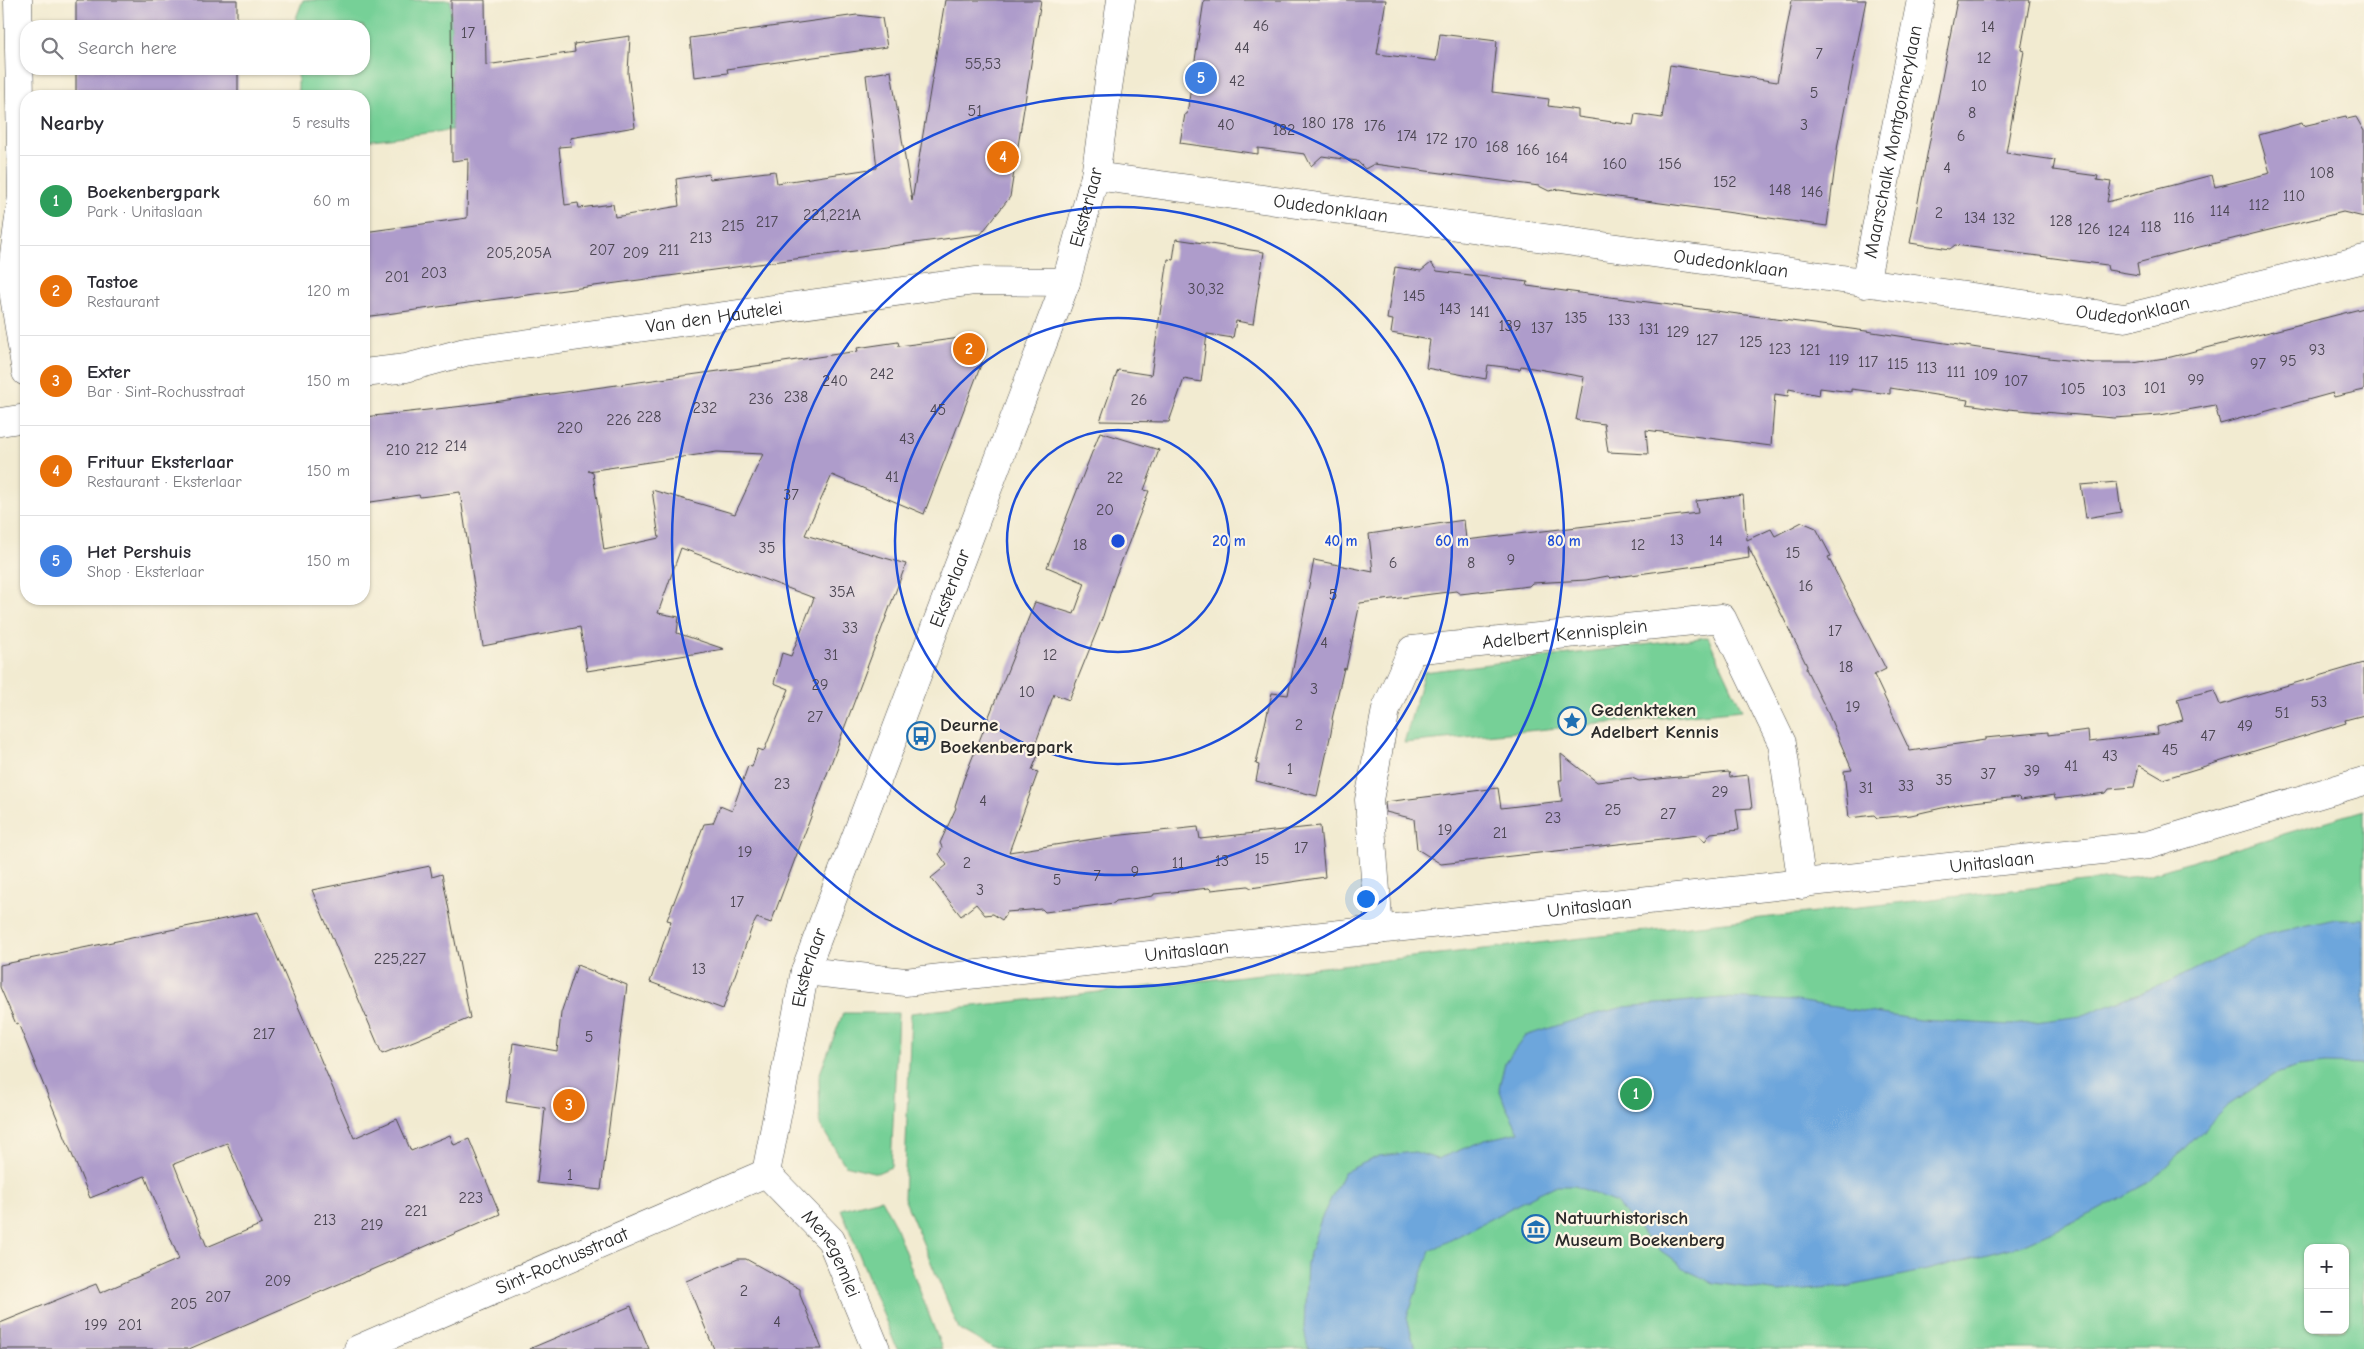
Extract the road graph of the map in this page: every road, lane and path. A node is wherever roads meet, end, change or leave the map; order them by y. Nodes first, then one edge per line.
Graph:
1 (18, 0) edge
2 (1121, 0) edge
3 (1921, 0) edge
4 (20, 98) edge
5 (1095, 176) junction
6 (20, 211) edge
7 (2364, 259) edge
8 (1066, 282) junction
9 (1865, 284) junction
10 (20, 334) edge
11 (370, 372) edge
12 (20, 419) edge
13 (0, 422) edge
14 (2364, 780) edge
15 (1802, 885) junction
16 (1379, 930) junction
17 (805, 971) junction
18 (766, 1173) junction
19 (358, 1349) edge
20 (876, 1349) edge

1 - 4 street
2 - 5 street, Eksterlaar
3 - 9 street, Maarschalk Montgomerylaan
5 - 8 street, Eksterlaar
5 - 9 street, Oudedonklaan
6 - 10 street
7 - 9 street, Oudedonklaan
8 - 11 street, Van den Hautelei
8 - 17 street, Eksterlaar
12 - 13 street
14 - 15 street, Unitaslaan
15 - 16 street, Unitaslaan
15 - 16 street, Adelbert Kennisplein
16 - 17 street, Unitaslaan
17 - 18 street, Eksterlaar
18 - 19 street, Sint-Rochusstraat
18 - 20 street, Menegemlei

